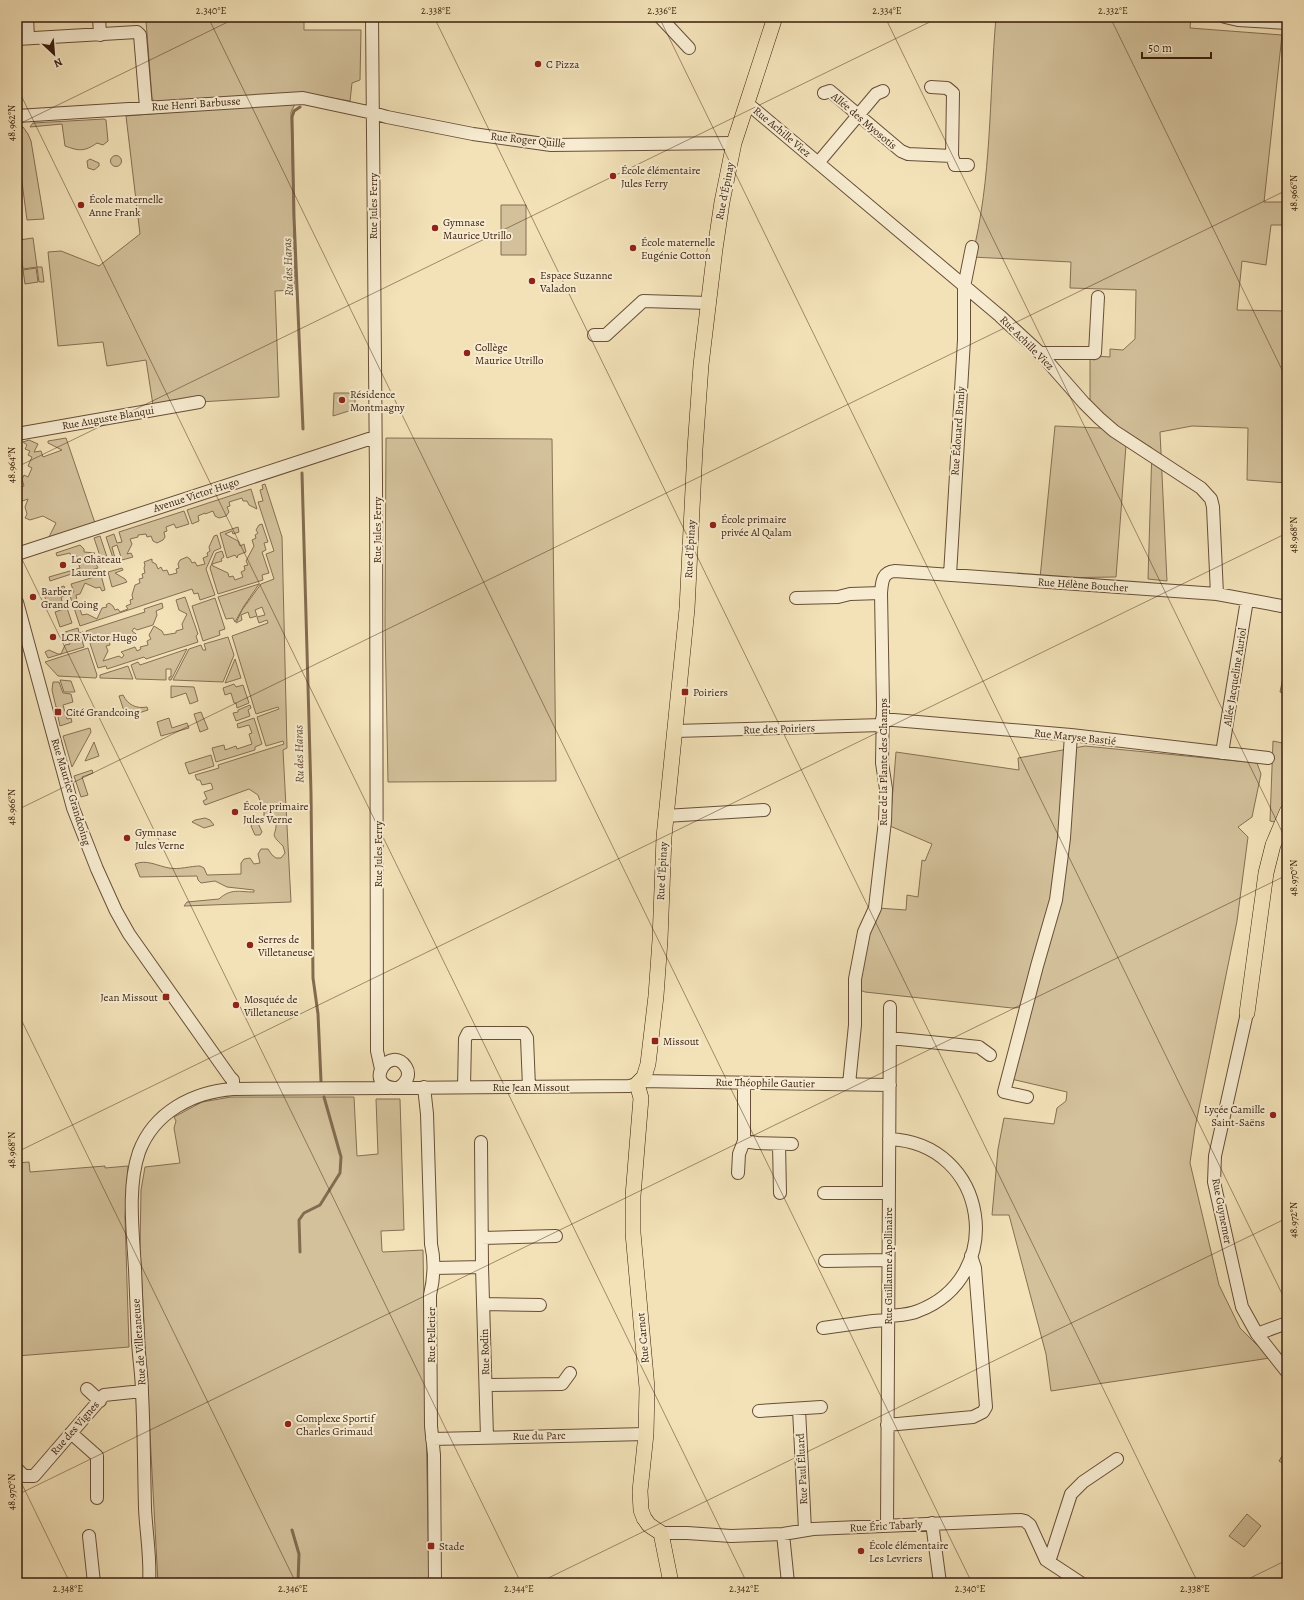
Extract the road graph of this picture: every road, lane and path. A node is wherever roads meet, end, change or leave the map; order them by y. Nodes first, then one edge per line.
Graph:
1 (27, 17) edge
2 (99, 17) edge
3 (372, 17) edge
4 (660, 17) edge
5 (776, 17) edge
6 (1225, 17) edge
7 (1287, 23) edge
8 (100, 35) junction
9 (22, 39) edge
10 (689, 48) dead end
11 (930, 87) dead end
12 (883, 90) dead end
13 (824, 93) dead end
14 (747, 103) junction
15 (146, 107) junction
16 (373, 113) junction
17 (859, 114) junction
18 (17, 116) edge
19 (734, 143) junction
20 (952, 156) junction
21 (818, 163) junction
22 (968, 165) dead end
23 (972, 247) dead end
24 (964, 287) junction
25 (1098, 298) dead end
26 (709, 303) junction
27 (594, 336) dead end
28 (1040, 354) junction
29 (199, 402) dead end
30 (17, 434) edge
31 (375, 437) junction
32 (17, 554) edge
33 (950, 575) junction
34 (881, 593) junction
35 (1217, 594) junction
36 (796, 598) dead end
37 (1247, 600) junction
38 (17, 602) edge
39 (1287, 607) edge
40 (882, 722) junction
41 (675, 731) junction
42 (1071, 736) junction
43 (1222, 753) junction
44 (1268, 758) dead end
45 (764, 810) dead end
46 (1287, 812) edge
47 (665, 816) junction
48 (890, 1007) dead end
49 (1247, 1013) joint
50 (890, 1038) junction
51 (378, 1042) junction
52 (990, 1055) dead end
53 (394, 1061) junction
54 (408, 1072) junction
55 (387, 1081) junction
56 (638, 1083) junction
57 (744, 1083) junction
58 (849, 1084) junction
59 (890, 1085) junction
60 (464, 1087) junction
61 (529, 1087) junction
62 (424, 1088) junction
63 (233, 1089) junction
64 (1027, 1097) dead end
65 (169, 1111) joint
66 (889, 1139) junction
67 (744, 1141) junction
68 (481, 1142) dead end
69 (779, 1144) junction
70 (792, 1144) dead end
71 (738, 1173) dead end
72 (780, 1193) dead end
73 (824, 1193) dead end
74 (888, 1193) junction
75 (556, 1236) dead end
76 (482, 1238) junction
77 (971, 1256) junction
78 (888, 1260) junction
79 (825, 1261) dead end
80 (482, 1267) junction
81 (434, 1268) junction
82 (955, 1286) junction
83 (977, 1294) junction
84 (484, 1304) junction
85 (540, 1305) dead end
86 (888, 1318) junction
87 (1287, 1323) edge
88 (824, 1328) dead end
89 (1257, 1334) junction
90 (1287, 1372) edge
91 (570, 1373) dead end
92 (487, 1385) junction
93 (87, 1388) dead end
94 (142, 1391) junction
95 (100, 1401) junction
96 (821, 1407) dead end
97 (799, 1409) junction
98 (759, 1411) dead end
99 (887, 1426) junction
100 (71, 1433) junction
101 (646, 1434) junction
102 (487, 1437) junction
103 (432, 1439) junction
104 (1118, 1458) dead end
105 (17, 1469) edge
106 (97, 1498) dead end
107 (932, 1523) junction
108 (887, 1526) junction
109 (805, 1530) junction
110 (661, 1533) junction
111 (783, 1534) junction
112 (89, 1536) dead end
113 (1049, 1562) junction
114 (94, 1583) edge
115 (149, 1583) edge
116 (435, 1583) edge
117 (671, 1583) edge
118 (788, 1583) edge
119 (940, 1583) edge
120 (1081, 1583) edge

1 - 9 street
2 - 8 street
3 - 16 street, Rue Jules Ferry
4 - 10 street
5 - 14 main road, Rue d'Épinay
6 - 7 street
8 - 9 street
8 - 15 street
11 - 20 street
12 - 17 street
13 - 17 street, Allée des Myosotis
14 - 19 main road, Rue d'Épinay
14 - 21 street, Rue Achille Viez
15 - 16 street, Rue Henri Barbusse
15 - 18 street, Rue Henri Barbusse
16 - 19 street, Rue Roger Quille
16 - 31 street, Rue Jules Ferry
17 - 20 street, Allée des Myosotis
17 - 21 street
19 - 26 main road, Rue d'Épinay
20 - 22 street
21 - 24 street, Rue Achille Viez
23 - 24 street, Rue Édouard Branly
24 - 28 street, Rue Achille Viez
24 - 33 street, Rue Édouard Branly
25 - 28 street
26 - 27 street
26 - 41 main road, Rue d'Épinay
28 - 35 street, Rue Achille Viez
29 - 30 street, Rue Auguste Blanqui
31 - 32 street, Avenue Victor Hugo
31 - 51 street, Rue Jules Ferry
33 - 34 street, Rue de la Plante des Champs
33 - 35 street, Rue Hélène Boucher
34 - 36 street
34 - 40 street, Rue de la Plante des Champs
35 - 37 street
37 - 39 street
37 - 43 street, Allée Jacqueline Auriol
38 - 63 street, Rue Maurice Grandcoing
40 - 41 street, Rue des Poiriers
40 - 42 street, Rue Maryse Bastié
40 - 58 street, Rue de la Plante des Champs
41 - 47 main road, Rue d'Épinay
42 - 43 street, Rue Maryse Bastié
42 - 64 street
43 - 44 street, Rue Maryse Bastié
45 - 47 street
46 - 49 main road
47 - 56 main road, Rue d'Épinay
48 - 50 street, Rue Guillaume Apollinaire
49 - 89 street, Rue Guynemer
50 - 52 street
50 - 59 street, Rue Guillaume Apollinaire
51 - 53 street
51 - 55 street, Rue Jules Ferry
53 - 54 street
53 - 55 street
54 - 55 street
54 - 62 street
55 - 62 street, Rue Jean Missout
55 - 63 street, Rue Jean Missout
56 - 57 street, Rue Théophile Gautier
56 - 61 street, Rue Jean Missout
56 - 101 main road, Rue Carnot
57 - 58 street, Rue Théophile Gautier
57 - 67 street
58 - 59 street, Rue Théophile Gautier
59 - 66 street, Rue Guillaume Apollinaire
60 - 61 street, Rue Jean Missout
60 - 61 street
60 - 62 street, Rue Jean Missout
62 - 81 street, Rue Pelletier
63 - 65 street, Rue Jean Missout
65 - 94 street, Rue de Villetaneuse
66 - 74 street, Rue Guillaume Apollinaire
66 - 77 street
67 - 69 street
67 - 71 street
68 - 76 street, Rue Rodin
69 - 70 street
69 - 72 street
73 - 74 street
74 - 78 street, Rue Guillaume Apollinaire
75 - 76 street
76 - 80 street, Rue Rodin
77 - 82 street
77 - 83 street
78 - 79 street
78 - 86 street, Rue Guillaume Apollinaire
80 - 81 street
80 - 84 street, Rue Rodin
81 - 103 street, Rue Pelletier
82 - 83 street
82 - 86 street
83 - 99 street
84 - 85 street
84 - 92 street, Rue Rodin
86 - 88 street
86 - 99 street, Rue Guillaume Apollinaire
87 - 89 street
89 - 90 street, Rue Guynemer
91 - 92 street
92 - 102 street, Rue Rodin
93 - 95 street
94 - 95 street, Rue des Vignes
94 - 115 street, Rue de Villetaneuse
95 - 100 street, Rue des Vignes
96 - 97 street
97 - 98 street
97 - 109 street, Rue Paul Éluard
99 - 108 street, Rue Guillaume Apollinaire
100 - 105 street, Rue des Vignes
100 - 106 street
101 - 102 street, Rue du Parc
101 - 110 main road, Rue Carnot
102 - 103 street, Rue du Parc
103 - 116 street, Rue Pelletier
104 - 113 street
107 - 108 street, Rue Éric Tabarly
107 - 113 street, Rue Éric Tabarly
107 - 119 street
108 - 109 street, Rue Éric Tabarly
109 - 111 street, Rue Éric Tabarly
110 - 111 street, Rue Éric Tabarly
110 - 117 main road
111 - 118 street
112 - 114 street
113 - 120 street, Rue Éric Tabarly

